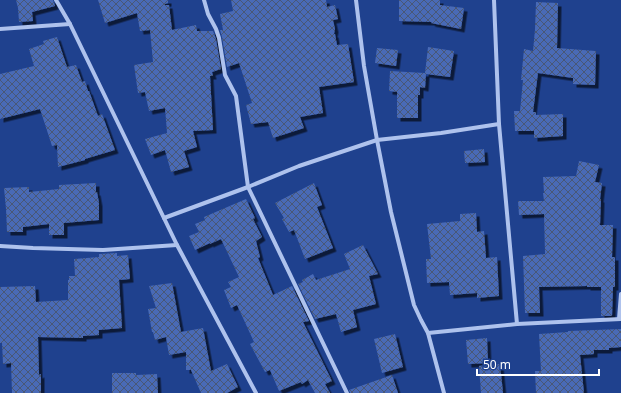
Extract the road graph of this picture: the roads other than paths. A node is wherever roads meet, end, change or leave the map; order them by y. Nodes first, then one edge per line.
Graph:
1 (56, 0) edge
2 (204, 0) edge
3 (356, 0) edge
4 (494, 0) edge
5 (70, 24) junction
6 (0, 29) edge
7 (499, 124) junction
8 (377, 140) junction
9 (248, 187) junction
10 (164, 218) junction
11 (177, 245) junction
12 (0, 246) edge
13 (621, 294) edge
14 (620, 319) edge
15 (517, 324) junction
16 (428, 333) junction
17 (256, 393) edge
18 (347, 393) edge
19 (444, 393) edge

1 - 5 street
2 - 9 street
3 - 8 street
4 - 7 street
5 - 6 street
5 - 10 street
7 - 8 street
7 - 15 street
8 - 9 street
8 - 16 street
9 - 10 street
9 - 18 street
10 - 11 street
11 - 12 street
11 - 17 street
13 - 14 street
14 - 15 street
15 - 16 street
16 - 19 street

